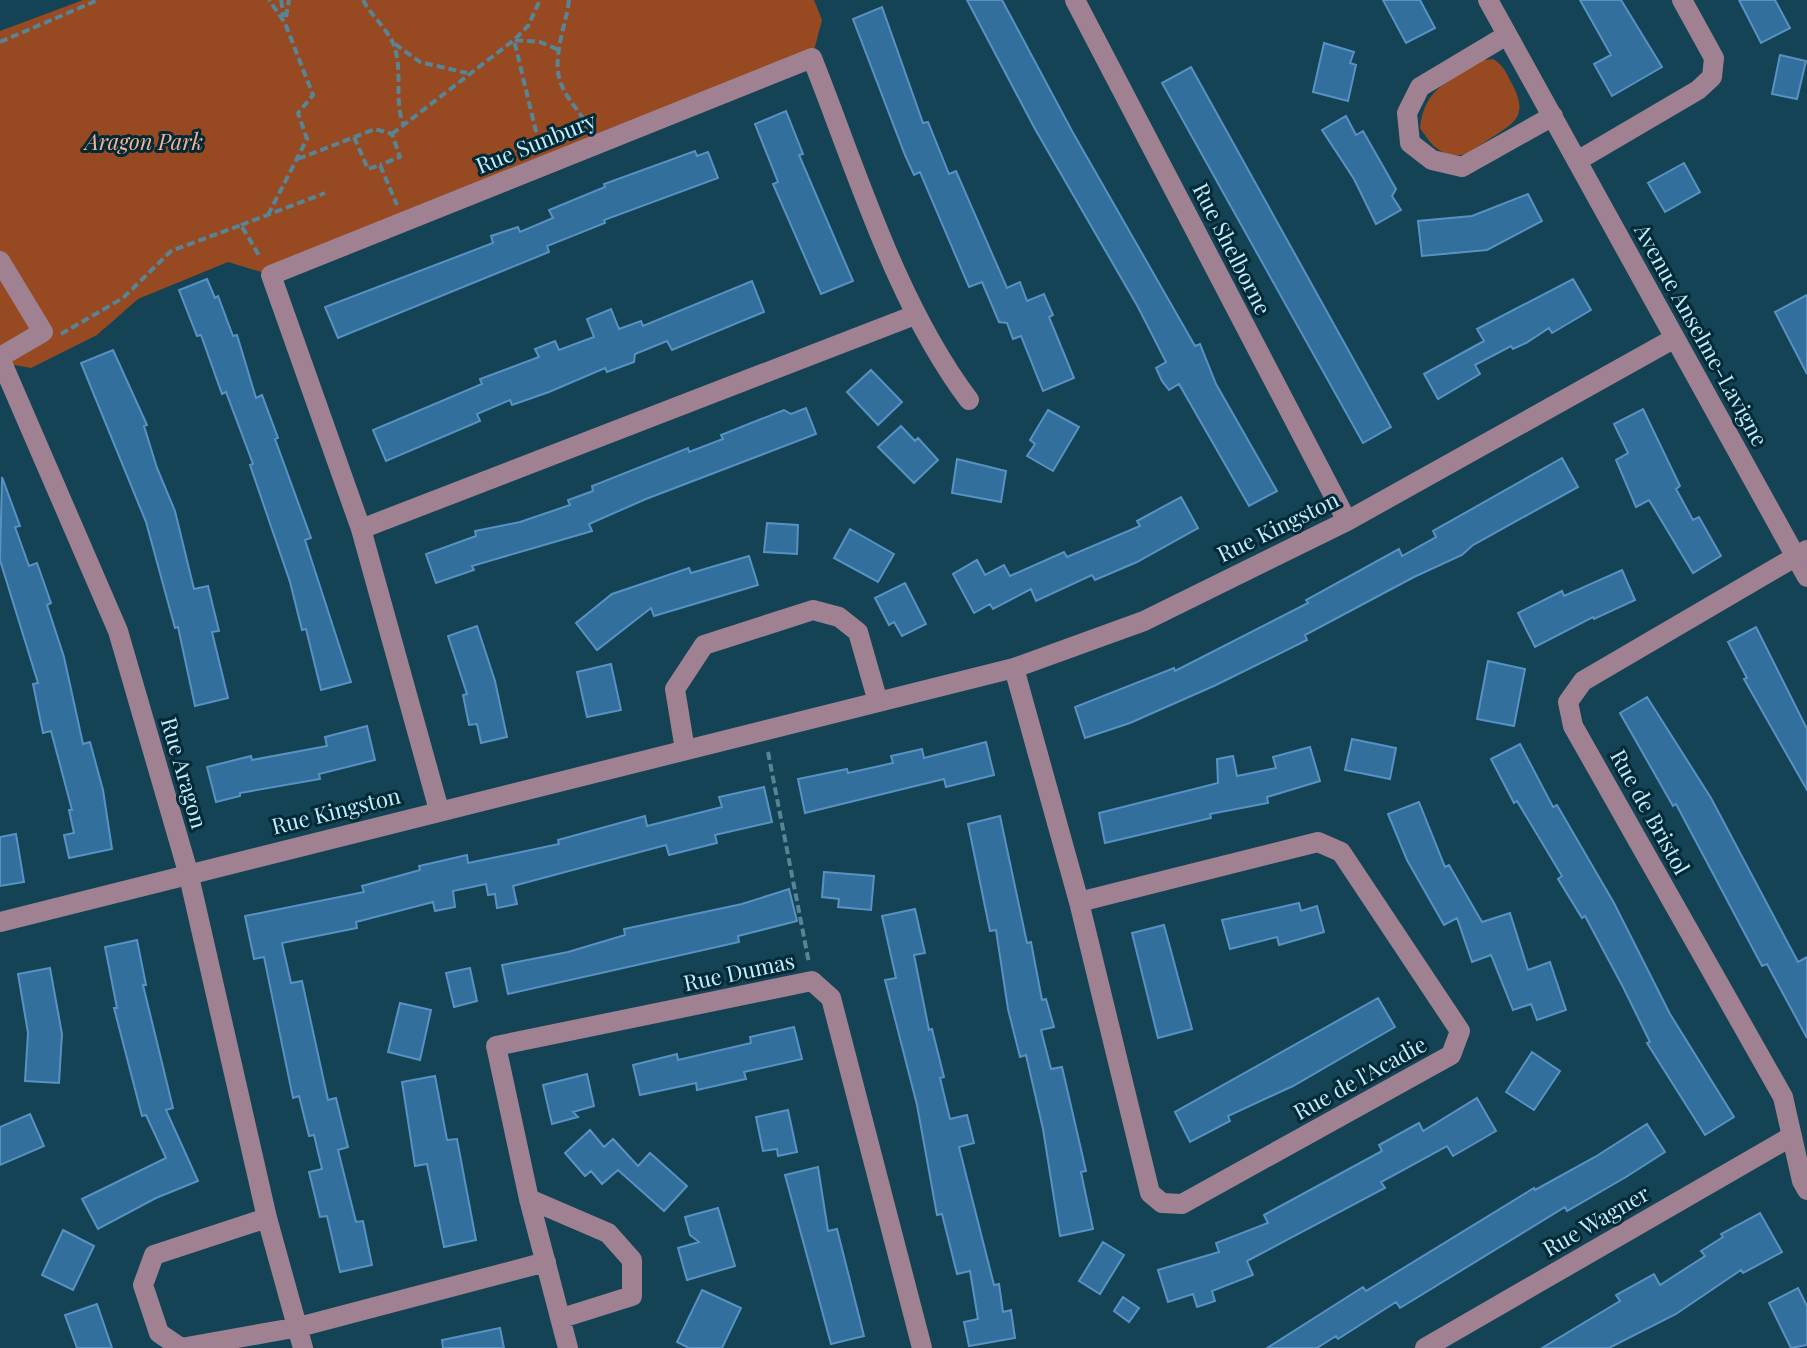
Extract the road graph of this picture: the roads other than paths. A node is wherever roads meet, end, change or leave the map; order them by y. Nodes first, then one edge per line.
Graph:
1 (1075, 0) edge
2 (1488, 0) edge
3 (1682, 0) edge
4 (1507, 35) junction
5 (1553, 116) junction
6 (1577, 161) junction
7 (0, 261) edge
8 (915, 315) junction
9 (1675, 338) junction
10 (1, 360) edge
11 (969, 400) dead end
12 (1347, 521) junction
13 (361, 529) junction
14 (1801, 553) edge
15 (1807, 577) edge
16 (1014, 668) junction
17 (878, 702) junction
18 (685, 750) junction
19 (439, 810) junction
20 (188, 872) junction
21 (1079, 902) junction
22 (0, 922) edge
23 (1792, 1136) junction
24 (1807, 1190) edge
25 (529, 1199) junction
26 (267, 1218) junction
27 (546, 1262) junction
28 (562, 1318) junction
29 (299, 1327) junction
30 (303, 1348) edge
31 (568, 1348) edge
32 (922, 1348) edge
33 (1425, 1348) edge

1 - 12 street, Rue Shelborne
2 - 4 street, Avenue Anselme-Lavigne
3 - 6 street
4 - 5 street, Avenue Anselme-Lavigne
4 - 5 street
5 - 6 street, Avenue Anselme-Lavigne
6 - 9 street, Avenue Anselme-Lavigne
7 - 10 street
8 - 11 street, Rue Sunbury
8 - 13 street
8 - 13 street, Rue Sunbury
9 - 12 street, Rue Kingston
9 - 14 street, Avenue Anselme-Lavigne
10 - 20 street, Rue Aragon
12 - 16 street, Rue Kingston
13 - 19 street
14 - 15 street, Avenue Anselme-Lavigne
14 - 23 street, Rue de Bristol
16 - 17 street, Rue Kingston
16 - 21 street, Rue de l'Acadie
17 - 18 street, Rue Kingston
17 - 18 street
18 - 19 street, Rue Kingston
19 - 20 street, Rue Kingston
20 - 22 street, Rue Kingston
20 - 26 street, Rue Aragon
21 - 21 street, Rue de l'Acadie
23 - 24 street, Rue de Bristol
23 - 33 street, Rue Wagner
25 - 27 street, Rue Dumas
25 - 28 street
25 - 32 street, Rue Dumas
26 - 29 street, Rue Aragon
26 - 29 street
27 - 28 street, Rue Dumas
27 - 29 street
28 - 31 street, Rue Dumas
29 - 30 street, Rue Aragon

